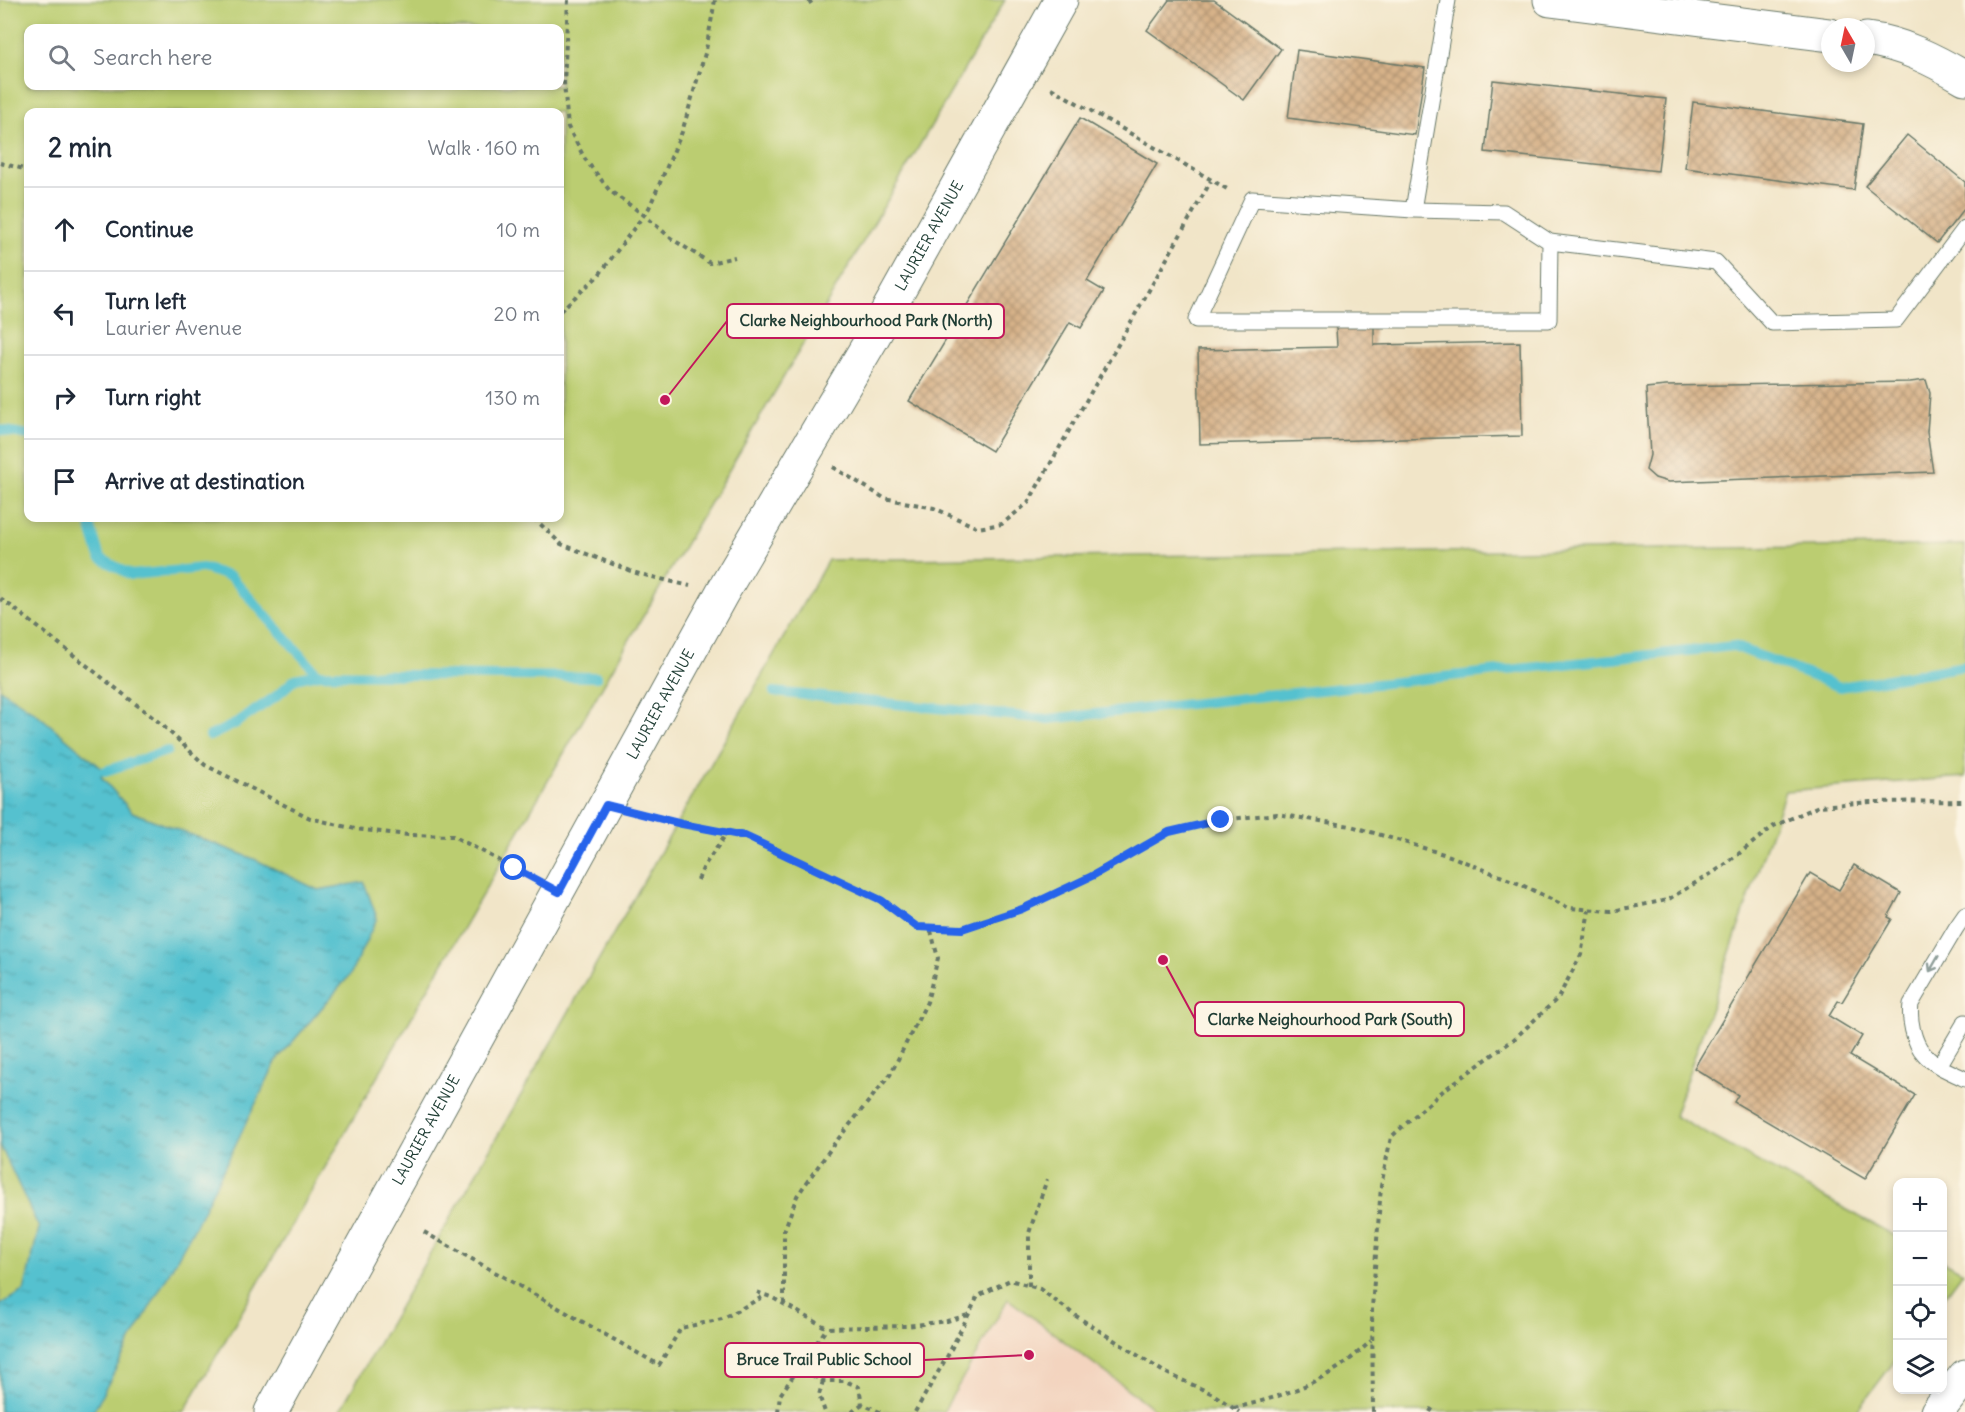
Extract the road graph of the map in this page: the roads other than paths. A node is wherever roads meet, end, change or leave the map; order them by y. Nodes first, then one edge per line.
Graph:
1 (1061, 0) edge
2 (1448, 0) edge
3 (1550, 0) edge
4 (1821, 34) edge
5 (1875, 40) edge
6 (1965, 78) edge
7 (1413, 210) junction
8 (1965, 228) edge
9 (1550, 242) junction
10 (1965, 915) edge
11 (1965, 1022) edge
12 (1939, 1066) junction
13 (1965, 1079) edge
14 (1965, 1376) edge
15 (271, 1412) edge
16 (1937, 1412) edge

1 - 15 street, LAURIER AVENUE
2 - 7 lane
3 - 4 street
5 - 6 street
7 - 9 lane
7 - 9 lane
8 - 9 lane
10 -> 12 lane
11 - 12 lane
12 - 13 lane
14 - 16 street

